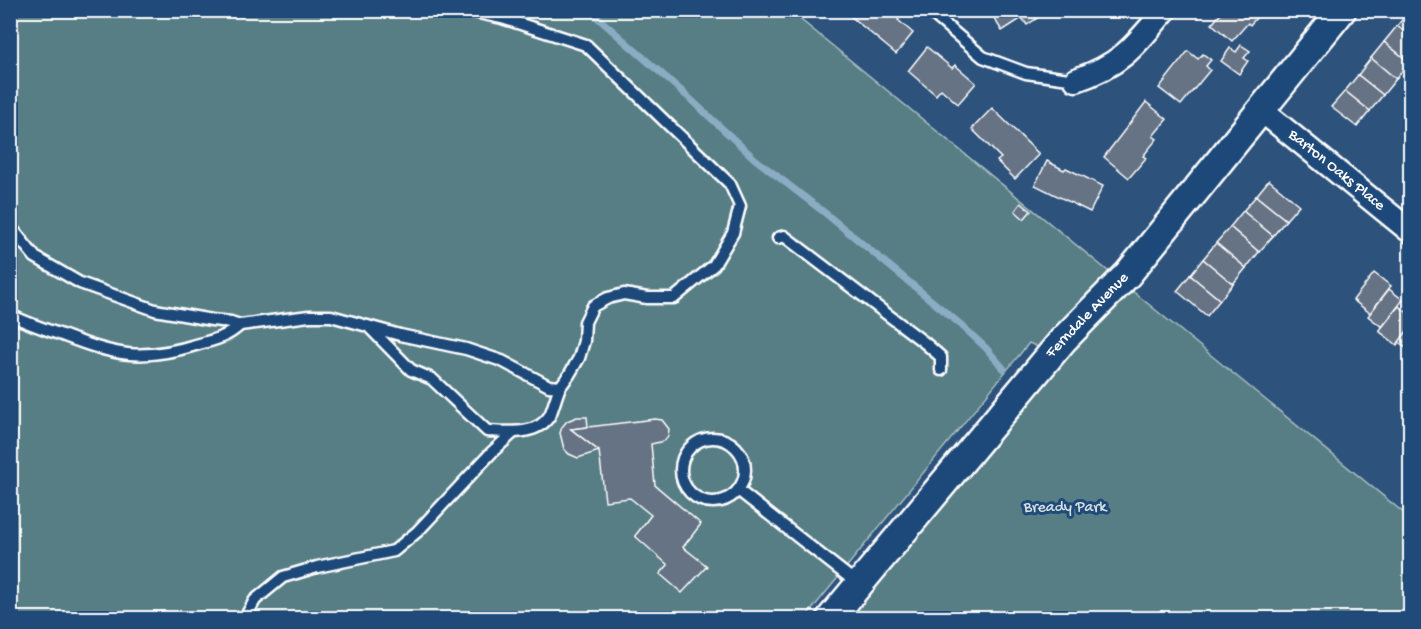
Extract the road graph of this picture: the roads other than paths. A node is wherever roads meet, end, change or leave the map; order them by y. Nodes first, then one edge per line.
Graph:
1 (464, 10) edge
2 (928, 10) edge
3 (1165, 10) edge
4 (1342, 10) edge
5 (1076, 80) joint
6 (1261, 110) junction
7 (10, 226) edge
8 (1410, 231) edge
9 (778, 238) dead end
10 (10, 315) edge
11 (240, 325) junction
12 (368, 326) junction
13 (941, 370) dead end
14 (560, 387) junction
15 (514, 432) junction
16 (738, 490) junction
17 (859, 585) junction
18 (245, 618) edge
19 (831, 618) edge

1 - 14 lane
2 - 5 lane
3 - 5 street
4 - 6 street, Ferndale Avenue
6 - 8 street, Barton Oaks Place
6 - 17 street, Ferndale Avenue
7 - 11 lane
9 - 13 lane
10 - 11 lane
11 - 12 lane
12 - 14 lane
12 - 15 lane
14 - 15 lane
15 - 18 lane
16 - 16 lane
16 - 17 lane
17 - 19 street, Ferndale Avenue

